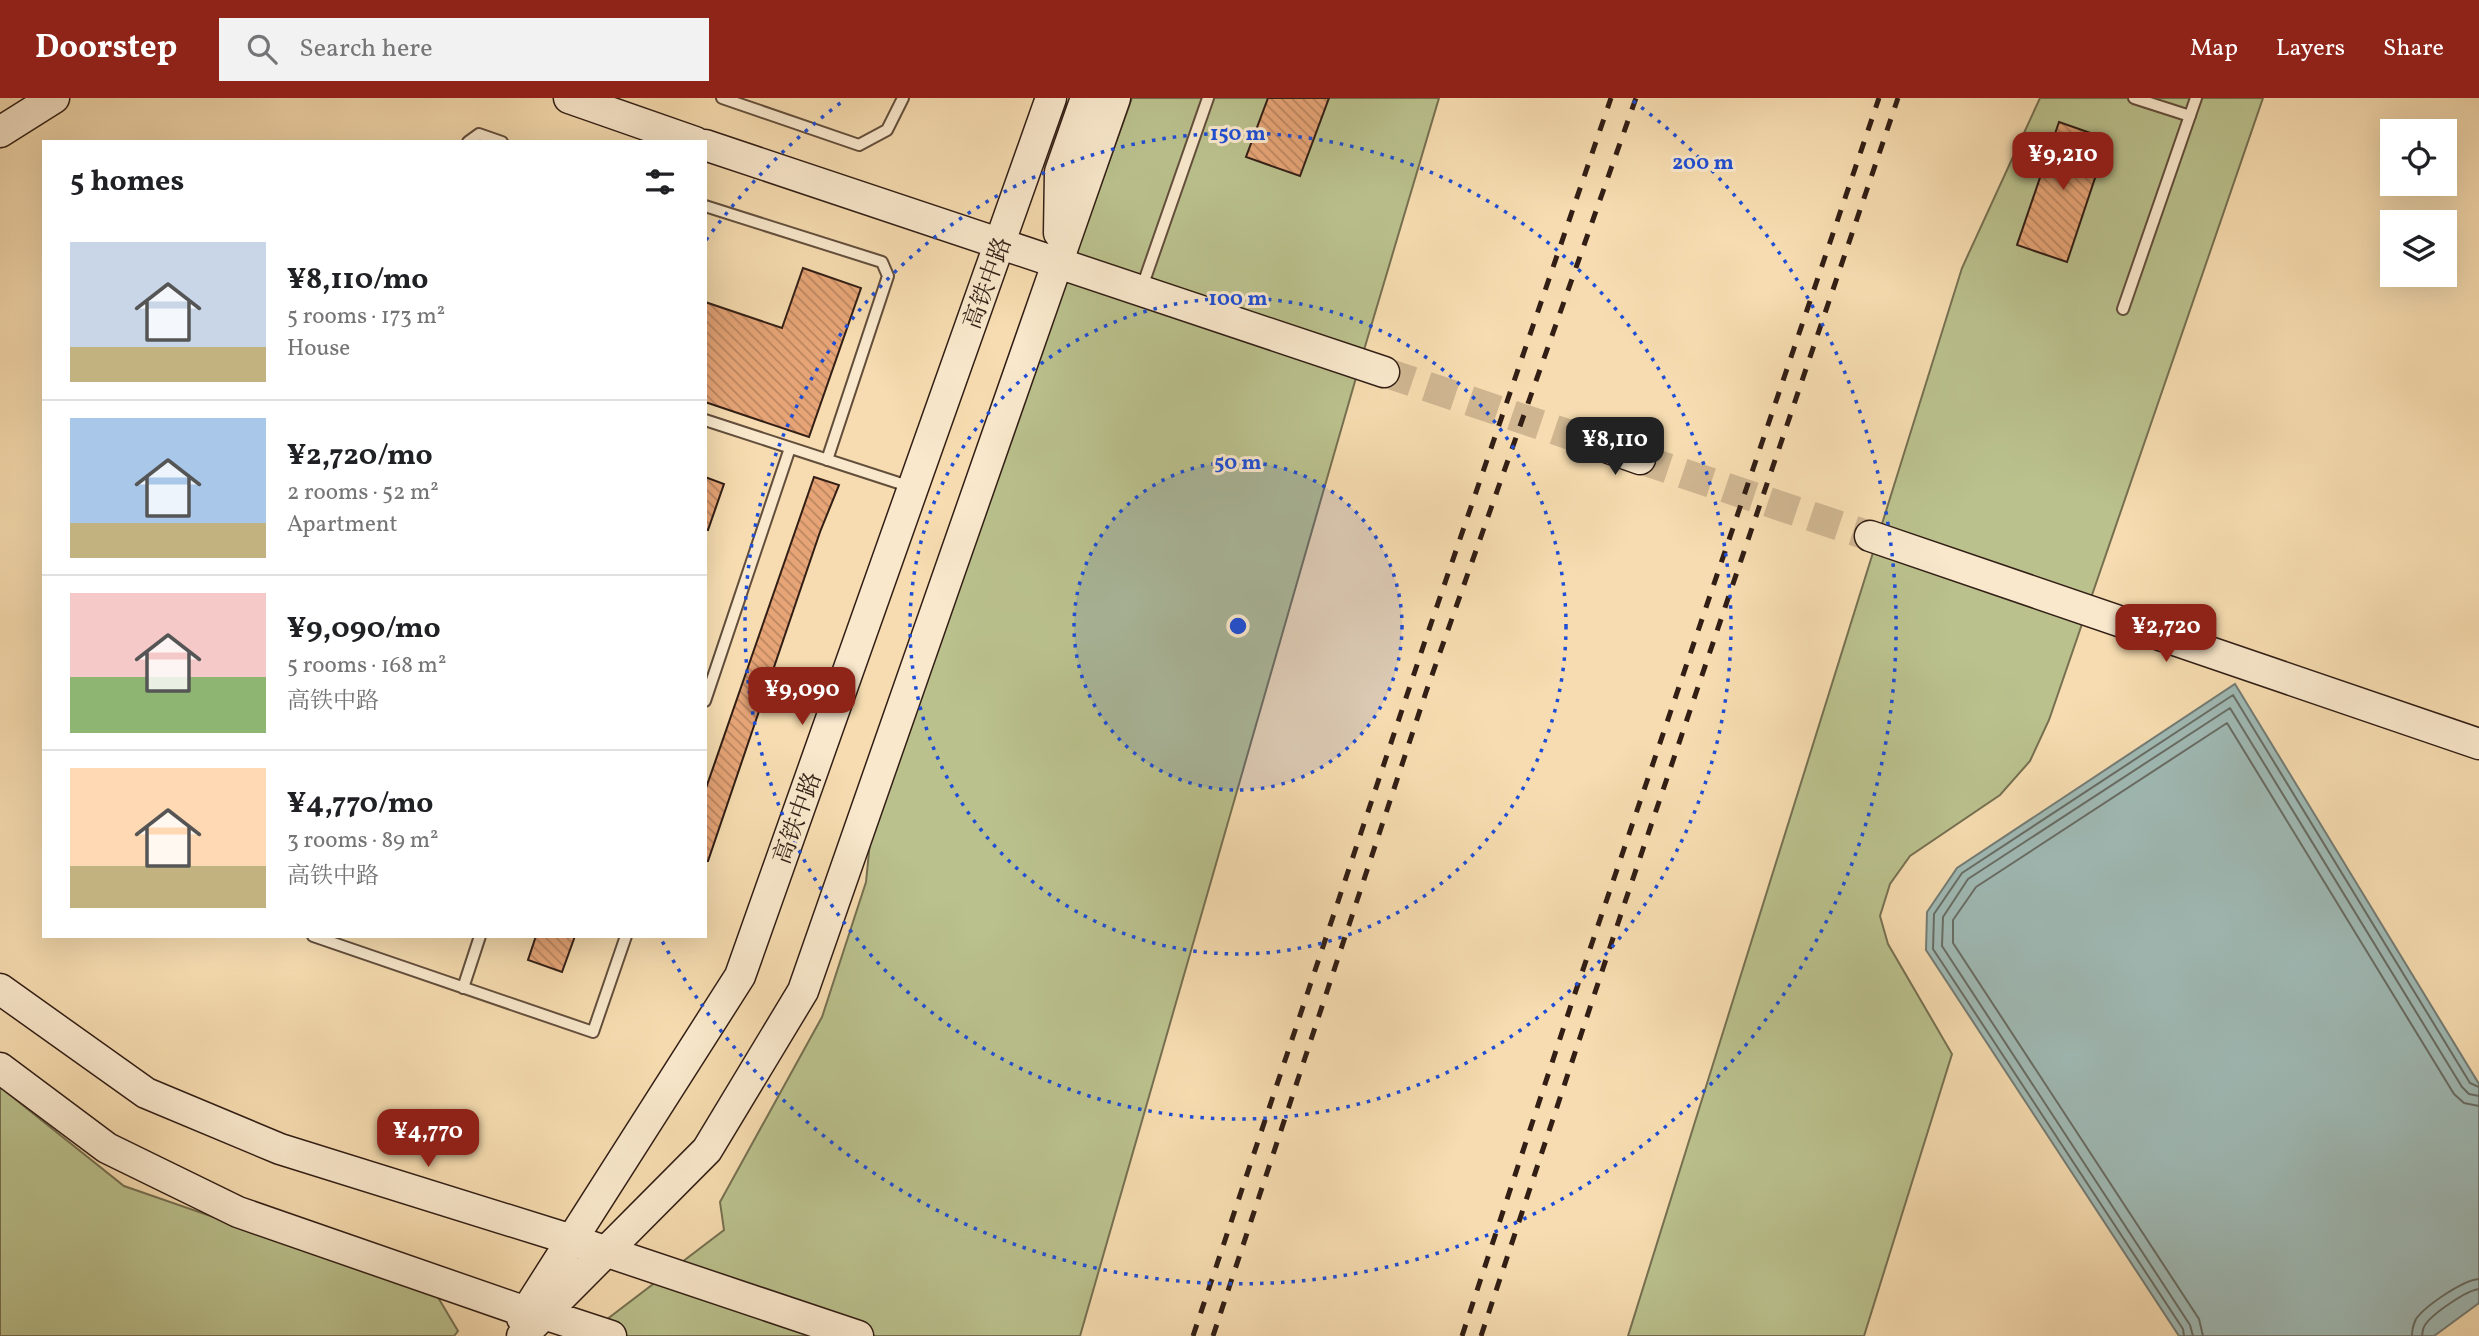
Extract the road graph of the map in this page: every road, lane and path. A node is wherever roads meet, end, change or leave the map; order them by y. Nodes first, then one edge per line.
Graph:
1 (66, 98) edge
2 (569, 98) edge
3 (722, 98) edge
4 (903, 98) edge
5 (1051, 98) edge
6 (1086, 98) edge
7 (1115, 98) edge
8 (1208, 98) edge
9 (2134, 98) edge
10 (2196, 98) edge
11 (44, 105) edge
12 (2190, 116) junction
13 (0, 132) edge
14 (471, 140) edge
15 (496, 140) edge
16 (689, 140) edge
17 (707, 146) edge
18 (707, 207) edge
19 (1000, 246) junction
20 (1058, 261) junction
21 (1141, 290) junction
22 (2123, 309) dead end
23 (1384, 372) tunnel mouth
24 (707, 421) edge
25 (1606, 447) tunnel mouth
26 (790, 448) junction
27 (1640, 459) tunnel mouth
28 (827, 460) junction
29 (914, 488) junction
30 (1870, 536) tunnel mouth
31 (707, 695) edge
32 (2479, 744) edge
33 (479, 938) edge
34 (625, 938) edge
35 (331, 939) edge
36 (463, 988) junction
37 (0, 989) edge
38 (0, 1068) edge
39 (572, 1240) junction
40 (606, 1252) junction
41 (526, 1324) edge
42 (611, 1336) edge
43 (858, 1336) edge

1 - 11 street
2 - 16 street
3 - 4 lane
5 - 19 street, 高铁中路
6 - 20 street
7 - 20 street
8 - 21 lane
9 - 12 lane
10 - 12 lane
11 - 13 street
12 - 22 lane
14 - 15 lane
17 - 19 street
18 - 28 lane
19 - 20 street
19 - 29 street, 高铁中路
20 - 21 street
20 - 40 street
21 - 23 street
24 - 26 lane
25 - 27 street
26 - 28 lane
26 - 31 lane
28 - 29 lane
29 - 39 street, 高铁中路
30 - 32 street
33 - 36 lane
34 - 36 lane
35 - 36 lane
37 - 39 street
38 - 41 street
39 - 40 street
39 - 41 street, 高铁中路
40 - 41 street
40 - 43 street
41 - 42 street

